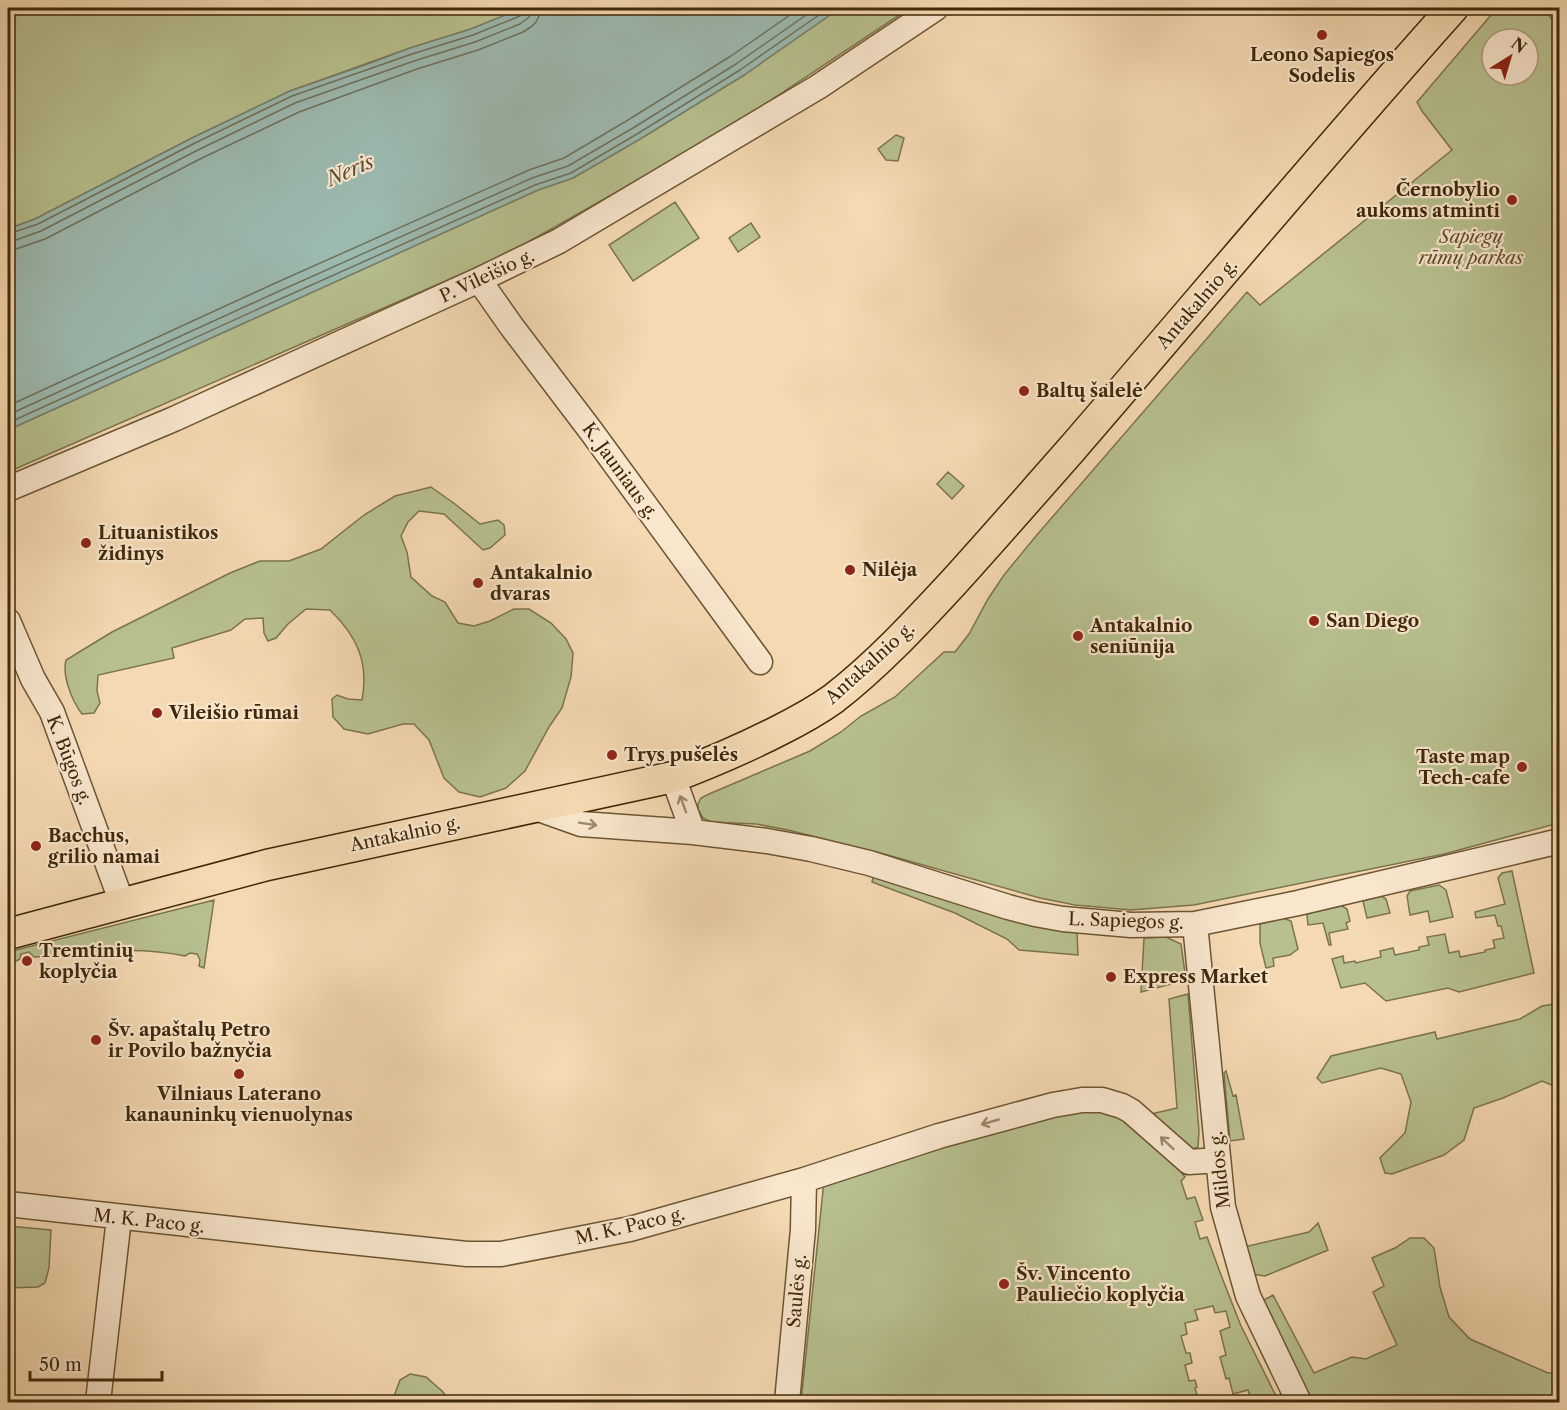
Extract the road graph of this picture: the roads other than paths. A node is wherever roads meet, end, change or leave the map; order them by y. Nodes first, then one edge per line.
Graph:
1 (936, 8) edge
2 (1453, 8) edge
3 (479, 280) junction
4 (8, 489) edge
5 (8, 621) edge
6 (760, 662) dead end
7 (673, 777) junction
8 (532, 807) junction
9 (693, 832) junction
10 (1560, 841) edge
11 (122, 903) junction
12 (1195, 924) junction
13 (8, 934) edge
14 (1218, 1160) junction
15 (804, 1180) junction
16 (8, 1204) edge
17 (119, 1218) junction
18 (98, 1402) edge
19 (787, 1402) edge
20 (1299, 1402) edge

1 - 3 street, P. Vileišio g.
2 - 7 main road, Antakalnio g.
3 - 4 street, P. Vileišio g.
3 - 6 street, K. Jauniaus g.
5 - 11 street, K. Būgos g.
7 - 8 main road, Antakalnio g.
9 -> 7 street
8 -> 9 street, L. Sapiegos g.
8 - 11 main road, Antakalnio g.
9 - 12 street, L. Sapiegos g.
10 - 12 street, L. Sapiegos g.
11 - 13 main road, Antakalnio g.
12 - 14 street, Mildos g.
14 -> 15 street, M. K. Paco g.
14 - 20 street, Mildos g.
15 - 17 street, M. K. Paco g.
15 - 19 street, Saulės g.
16 - 17 street, M. K. Paco g.
17 - 18 street

